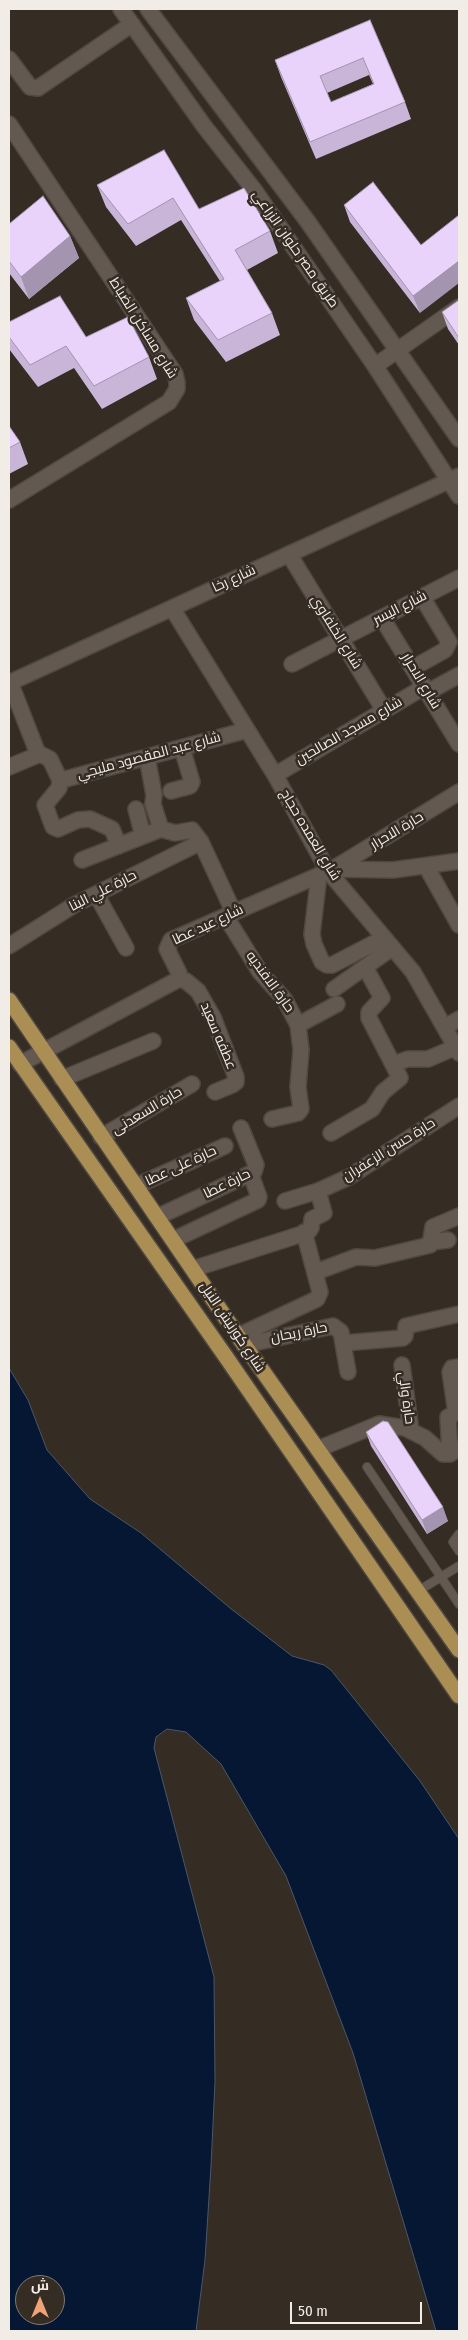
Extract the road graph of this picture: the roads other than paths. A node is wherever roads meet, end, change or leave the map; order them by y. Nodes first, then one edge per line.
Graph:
1 (121, 9) edge
2 (148, 9) edge
3 (132, 24) junction
4 (9, 59) edge
5 (9, 124) edge
6 (459, 308) edge
7 (399, 350) junction
8 (375, 366) junction
9 (459, 439) edge
10 (454, 478) edge
11 (459, 496) edge
12 (9, 500) edge
13 (288, 554) junction
14 (459, 578) edge
15 (422, 597) junction
16 (172, 608) junction
17 (382, 618) junction
18 (340, 639) junction
19 (292, 664) dead end
20 (413, 668) junction
21 (459, 675) edge
22 (10, 683) edge
23 (426, 690) junction
24 (384, 710) junction
25 (247, 730) junction
26 (459, 744) edge
27 (182, 748) junction
28 (38, 754) junction
29 (147, 757) junction
30 (9, 767) edge
31 (275, 775) junction
32 (60, 780) junction
33 (171, 791) dead end
34 (459, 792) edge
35 (136, 809) dead end
36 (160, 829) junction
37 (143, 836) junction
38 (197, 836) junction
39 (119, 846) junction
40 (82, 860) dead end
41 (459, 861) edge
42 (426, 866) junction
43 (327, 871) junction
44 (96, 894) junction
45 (230, 915) junction
46 (459, 925) edge
47 (388, 943) junction
48 (9, 946) edge
49 (126, 948) dead end
50 (365, 967) junction
51 (179, 979) junction
52 (9, 1000) edge
53 (459, 1019) edge
54 (298, 1025) junction
55 (445, 1027) junction
56 (153, 1041) dead end
57 (9, 1048) edge
58 (458, 1050) edge
59 (43, 1051) junction
60 (20, 1064) junction
61 (393, 1064) junction
62 (62, 1079) junction
63 (192, 1084) dead end
64 (215, 1092) dead end
65 (459, 1106) edge
66 (272, 1119) dead end
67 (241, 1128) dead end
68 (331, 1133) dead end
69 (101, 1138) junction
70 (225, 1146) dead end
71 (251, 1175) junction
72 (136, 1186) junction
73 (318, 1191) junction
74 (285, 1201) dead end
75 (459, 1216) edge
76 (157, 1217) junction
77 (304, 1232) junction
78 (173, 1240) junction
79 (448, 1240) dead end
80 (432, 1242) junction
81 (193, 1269) junction
82 (316, 1272) junction
83 (459, 1314) edge
84 (241, 1340) junction
85 (344, 1343) junction
86 (402, 1365) dead end
87 (459, 1367) edge
88 (348, 1372) dead end
89 (411, 1431) junction
90 (318, 1449) junction
91 (455, 1451) edge
92 (367, 1467) dead end
93 (459, 1534) edge
94 (459, 1551) edge
95 (459, 1566) edge
96 (440, 1578) junction
97 (418, 1591) junction
98 (459, 1604) edge
99 (459, 1650) edge
100 (459, 1696) edge

1 - 3 street, طريق مصر حلوان الزراعي
2 - 7 street, طريق مصر حلوان الزراعي
3 - 4 street
3 - 8 street, طريق مصر حلوان الزراعي
5 - 12 street, شارع مساكن الضباط
6 - 7 street
7 - 8 street
7 - 9 street, طريق مصر حلوان الزراعي
8 - 10 street, طريق مصر حلوان الزراعي
10 - 11 street, طريق مصر حلوان الزراعي
10 - 13 street, شارع رخا
13 - 16 street, شارع رخا
13 - 18 street, شارع الخلفاوي
14 - 15 street, شارع اليسر
15 - 17 street, شارع اليسر
15 - 20 street
16 - 22 street, شارع رخا
16 - 25 street, شارع العمده حجاج
17 - 18 street, شارع اليسر
17 - 20 street, شارع الاحرار
18 - 19 street, شارع اليسر
18 - 24 street, شارع الخلفاوي
20 - 23 street, شارع الاحرار
21 - 23 street, شارع مسجد الصالحين
22 - 28 street
23 - 24 street, شارع مسجد الصالحين
23 - 26 street, شارع الاحرار
24 - 31 street, شارع مسجد الصالحين
25 - 27 street, شارع عبد المقصود مليجي
25 - 31 street, شارع العمده حجاج
27 - 29 street, شارع عبد المقصود مليجي
27 - 33 street
28 - 30 street
28 - 32 street, شارع عبد المقصود مليجي
29 - 32 street, شارع عبد المقصود مليجي
29 - 36 street
31 - 43 street, شارع العمده حجاج
32 - 39 street
34 - 43 street, حارة الاحرار
35 - 37 street
36 - 37 street
36 - 38 street
37 - 39 street
38 - 44 street, حارة علي البنا
38 - 45 street, حارة الافنديه
39 - 40 street
41 - 42 street, شارع عيد عطا
42 - 43 street, شارع عيد عطا
42 - 46 street
43 - 45 street, شارع عيد عطا
43 - 47 street, شارع العمده حجاج
43 - 47 street
44 - 48 street, حارة علي البنا
44 - 49 street
45 - 51 street, شارع عيد عطا
45 - 54 street, حارة الافنديه
47 - 50 street
47 - 55 street, شارع العمده حجاج
50 - 54 street
50 - 61 street
51 - 59 street
51 - 64 street, عطفه سعيد
52 - 59 highway, شارع كورنيش النيل
53 - 55 street
54 - 66 street, حارة الافنديه
55 - 58 street, شارع العمده حجاج
56 - 62 street
57 - 60 highway, شارع كورنيش النيل
58 - 61 street
59 - 60 street
59 - 62 highway, شارع كورنيش النيل
60 - 100 highway, شارع كورنيش النيل
61 - 68 street
62 - 69 highway, شارع كورنيش النيل
63 - 69 street, حارة السعدنى
65 - 73 street, حارة حسن الزعفران
67 - 71 street, حارة عطا
69 - 72 highway, شارع كورنيش النيل
70 - 72 street, حارة على عطا
71 - 76 street, حارة عطا
71 - 78 street
72 - 76 highway, شارع كورنيش النيل
73 - 74 street, حارة حسن الزعفران
73 - 77 street
75 - 80 street
76 - 78 highway, شارع كورنيش النيل
77 - 81 street
77 - 82 street
78 - 81 highway, شارع كورنيش النيل
79 - 80 street
80 - 82 street
81 - 84 highway, شارع كورنيش النيل
82 - 84 street
83 - 85 street, حارة ريحان
84 - 85 street, حارة ريحان
84 - 90 highway, شارع كورنيش النيل
85 - 88 street, حارة ريحان
86 - 89 street, حارة والي
87 - 91 street
89 - 90 street
89 - 91 street
90 - 97 highway, شارع كورنيش النيل
92 - 96 lane
93 - 94 lane
95 - 96 lane
96 - 97 lane
96 - 98 lane
97 - 99 highway, شارع كورنيش النيل

